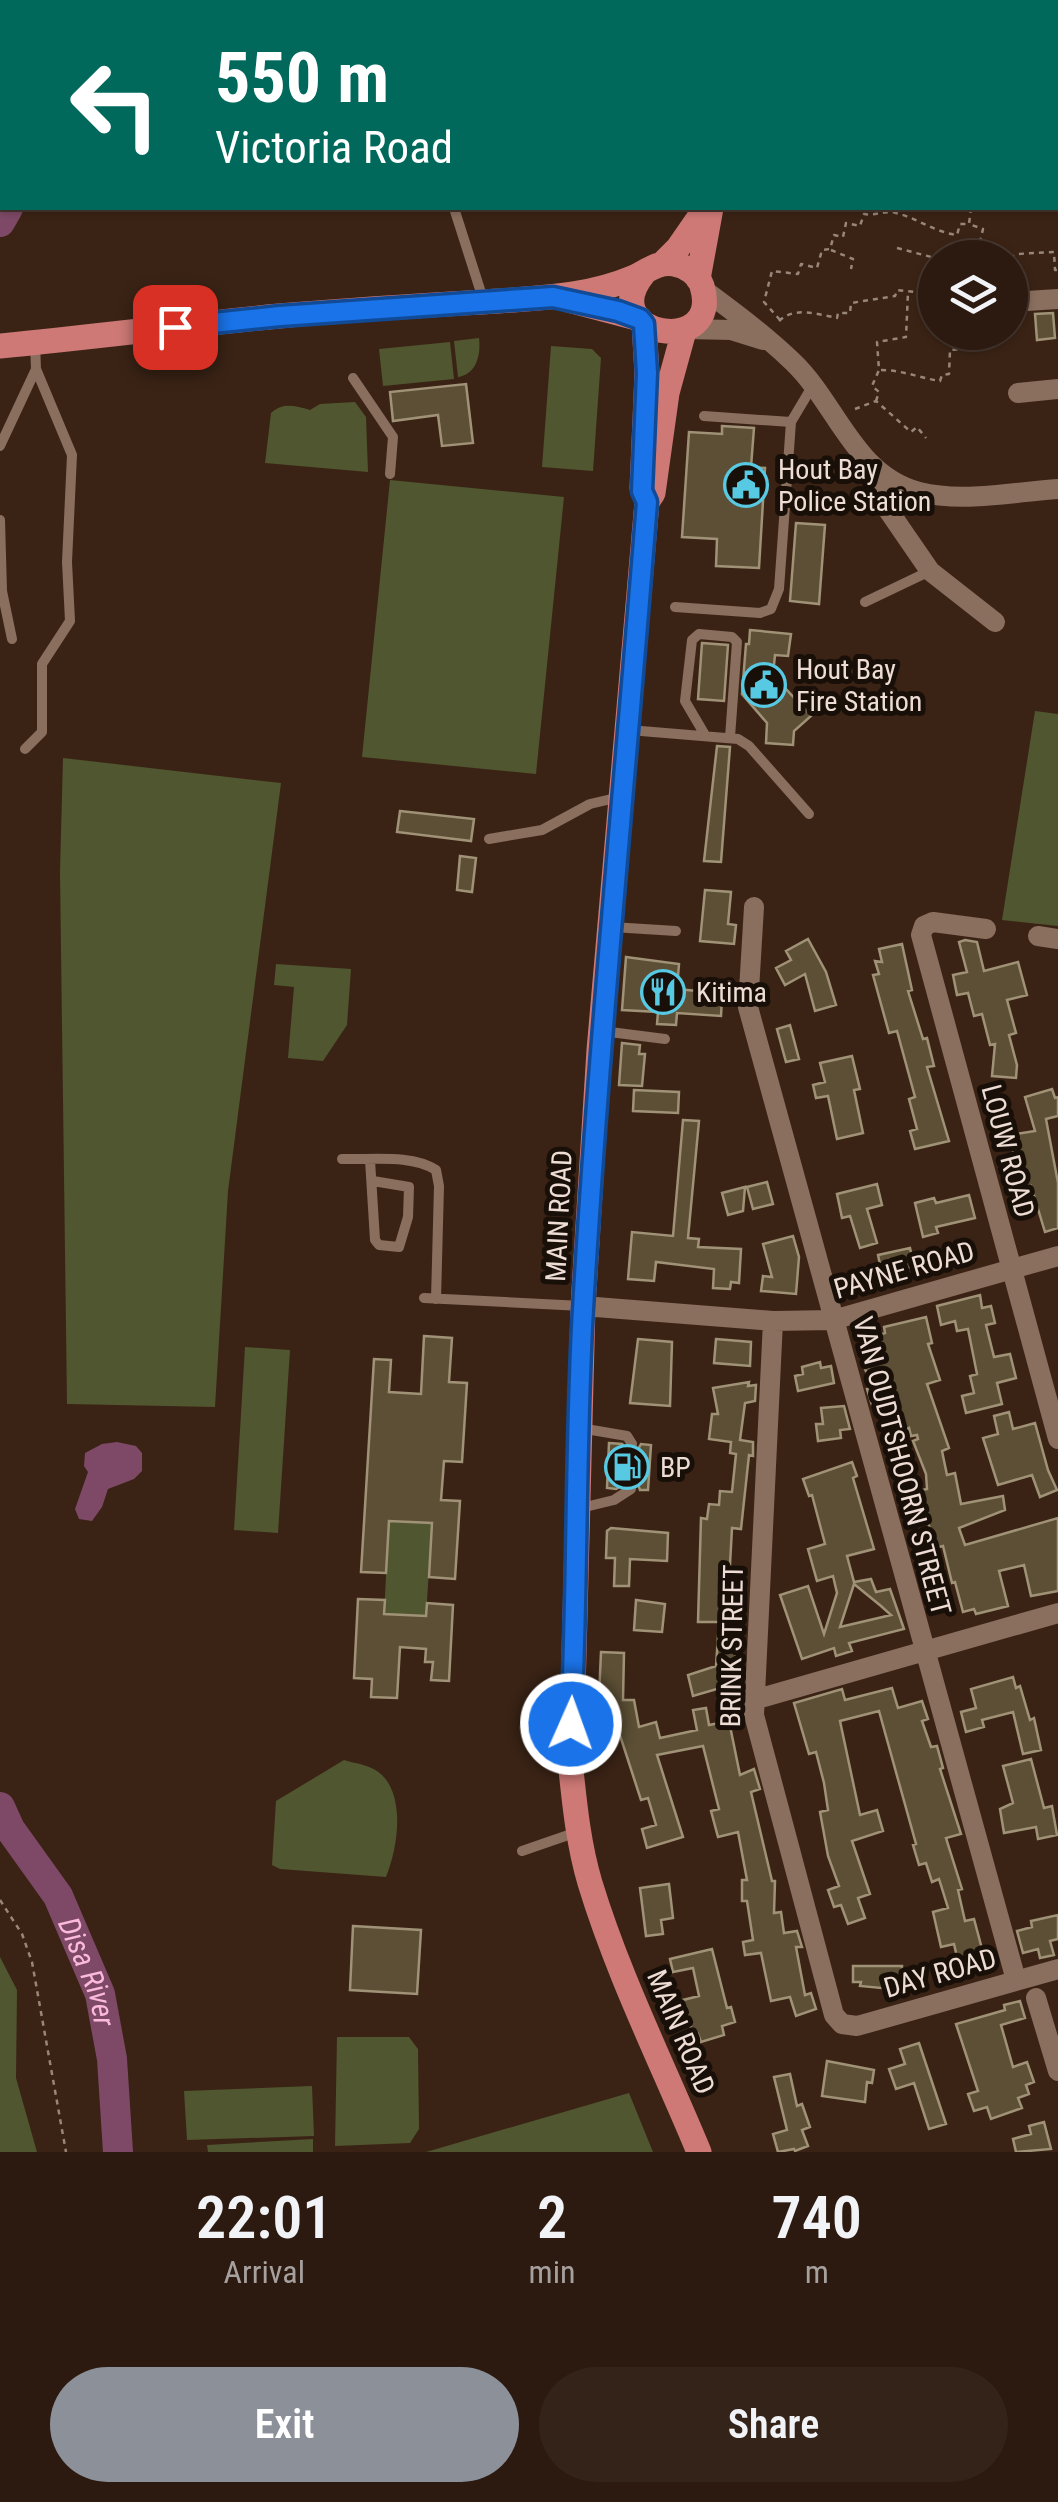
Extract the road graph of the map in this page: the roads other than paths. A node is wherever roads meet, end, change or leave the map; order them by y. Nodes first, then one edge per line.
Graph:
1 (455, 210) edge
2 (706, 210) edge
3 (708, 210) edge
4 (653, 268) junction
5 (701, 284) junction
6 (553, 297) junction
7 (1058, 298) edge
8 (1028, 301) edge
9 (484, 302) junction
10 (642, 321) junction
11 (685, 330) junction
12 (769, 342) junction
13 (18, 344) edge
14 (36, 369) junction
15 (353, 378) dead end
16 (813, 384) junction
17 (1058, 389) edge
18 (1018, 392) dead end
19 (704, 416) dead end
20 (791, 422) junction
21 (0, 446) edge
22 (862, 458) junction
23 (390, 474) dead end
24 (1058, 489) edge
25 (647, 502) junction
26 (0, 520) edge
27 (930, 571) junction
28 (864, 602) dead end
29 (675, 607) dead end
30 (995, 622) dead end
31 (12, 639) dead end
32 (629, 730) junction
33 (706, 736) junction
34 (730, 737) junction
35 (25, 750) dead end
36 (624, 796) junction
37 (809, 814) dead end
38 (490, 839) dead end
39 (754, 907) dead end
40 (611, 927) junction
41 (986, 929) dead end
42 (676, 931) dead end
43 (601, 1031) junction
44 (666, 1039) dead end
45 (342, 1159) dead end
46 (370, 1160) junction
47 (372, 1182) junction
48 (1058, 1256) edge
49 (1012, 1268) junction
50 (583, 1306) junction
51 (833, 1320) junction
52 (773, 1321) junction
53 (579, 1428) junction
54 (1058, 1439) edge
55 (632, 1444) dead end
56 (630, 1489) dead end
57 (577, 1508) junction
58 (1058, 1613) edge
59 (924, 1650) junction
60 (754, 1700) junction
61 (578, 1831) junction
62 (522, 1851) dead end
63 (1058, 1969) edge
64 (1016, 1980) junction
65 (1036, 1998) dead end
66 (837, 2022) joint
67 (1058, 2072) edge
68 (700, 2152) edge

1 - 9 lane
2 - 4 main road
3 - 5 main road
4 - 5 main road
4 - 6 main road
4 - 10 main road
5 - 11 main road
5 - 12 street
6 - 9 main road
6 - 10 main road
7 - 8 street
9 - 13 main road
10 - 11 main road
10 - 25 main road, MAIN ROAD
11 - 12 street
11 - 25 main road, MAIN ROAD
12 - 16 street
13 - 14 lane
14 - 21 lane
14 - 35 lane
15 - 23 lane
16 - 20 lane
16 - 22 street
17 - 18 street
19 - 20 lane
20 - 29 lane
22 - 24 street
22 - 27 street
25 - 32 main road, MAIN ROAD
26 - 31 lane
27 - 28 lane
27 - 30 street
32 - 33 lane
32 - 36 main road, MAIN ROAD
33 - 34 lane
33 - 34 lane
34 - 37 lane
36 - 38 lane
36 - 40 main road, MAIN ROAD
39 - 51 street, VAN OUDTSHOORN STREET
40 - 42 lane
40 - 43 main road, MAIN ROAD
41 - 49 street, LOUW ROAD
43 - 44 lane
43 - 50 main road, MAIN ROAD
45 - 46 lane
46 - 47 lane
46 - 50 lane
47 - 47 lane
48 - 49 street, PAYNE ROAD
49 - 51 street, PAYNE ROAD
49 - 54 street, LOUW ROAD
50 - 52 street, PAYNE ROAD
50 - 53 main road, MAIN ROAD
51 - 52 street, PAYNE ROAD
51 - 59 street, VAN OUDTSHOORN STREET
52 - 60 street, BRINK STREET
53 - 55 lane
53 - 57 main road, MAIN ROAD
56 - 57 lane
57 - 61 main road, MAIN ROAD
58 - 59 street
59 - 60 street
59 - 64 street, VAN OUDTSHOORN STREET
60 - 66 street, BRINK STREET
61 - 62 lane
61 - 68 main road, MAIN ROAD
63 - 64 street, DAY ROAD
64 - 66 street, DAY ROAD
65 - 67 street

